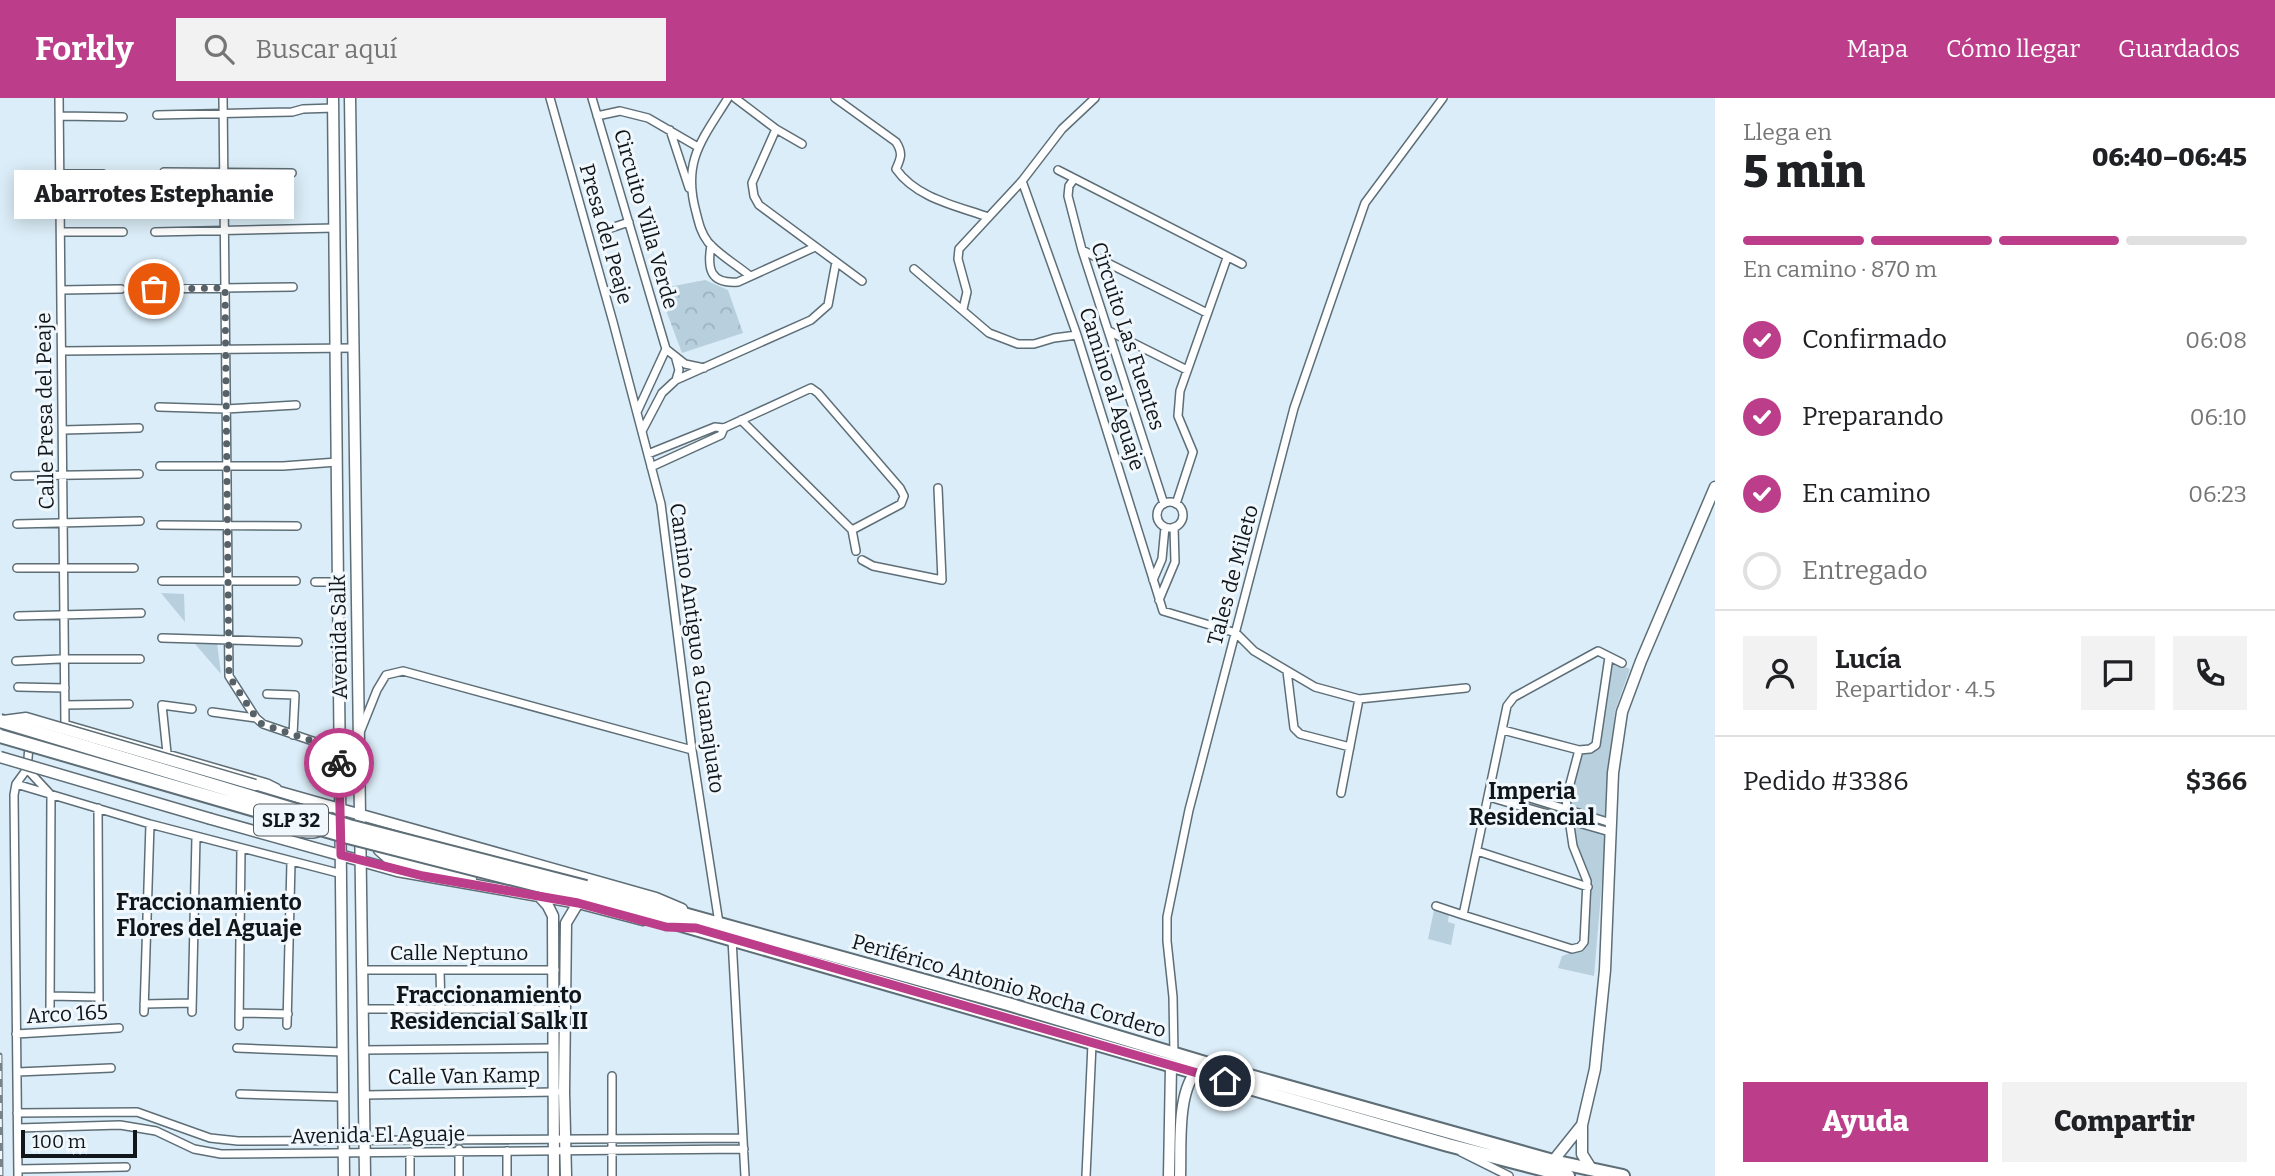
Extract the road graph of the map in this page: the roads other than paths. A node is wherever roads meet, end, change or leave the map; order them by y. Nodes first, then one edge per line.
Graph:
1 (59, 98) edge
2 (223, 98) edge
3 (350, 98) edge
4 (550, 98) edge
5 (592, 98) edge
6 (728, 98) edge
7 (735, 98) edge
8 (835, 98) edge
9 (1095, 98) edge
10 (1443, 98) edge
11 (333, 103) edge
12 (157, 115) dead end
13 (223, 115) junction
14 (60, 116) junction
15 (597, 116) junction
16 (122, 117) dead end
17 (670, 129) junction
18 (776, 129) junction
19 (802, 144) dead end
20 (698, 147) junction
21 (1058, 170) dead end
22 (164, 172) dead end
23 (223, 173) junction
24 (292, 173) dead end
25 (60, 174) junction
26 (103, 174) dead end
27 (1073, 179) junction
28 (1022, 181) junction
29 (690, 191) junction
30 (988, 217) junction
31 (629, 222) junction
32 (335, 228) junction
33 (602, 230) dead end
34 (224, 231) junction
35 (61, 232) junction
36 (123, 232) dead end
37 (155, 232) dead end
38 (711, 245) junction
39 (815, 247) junction
40 (1082, 250) junction
41 (1227, 258) junction
42 (836, 262) junction
43 (1242, 264) dead end
44 (914, 269) dead end
45 (750, 276) junction
46 (862, 281) dead end
47 (293, 287) dead end
48 (225, 288) junction
49 (121, 289) dead end
50 (154, 289) dead end
51 (61, 290) junction
52 (963, 309) junction
53 (1208, 313) junction
54 (1109, 331) junction
55 (1077, 335) junction
56 (336, 348) junction
57 (354, 348) junction
58 (225, 349) junction
59 (666, 349) junction
60 (62, 351) junction
61 (676, 359) junction
62 (704, 368) junction
63 (1187, 370) junction
64 (676, 380) junction
65 (628, 381) joint
66 (643, 400) junction
67 (296, 405) dead end
68 (655, 405) junction
69 (159, 407) dead end
70 (226, 409) junction
71 (637, 413) junction
72 (741, 420) junction
73 (139, 428) dead end
74 (724, 428) junction
75 (63, 430) junction
76 (642, 432) junction
77 (648, 454) junction
78 (337, 462) junction
79 (160, 466) dead end
80 (227, 467) junction
81 (651, 467) junction
82 (139, 474) dead end
83 (15, 476) dead end
84 (63, 477) junction
85 (1715, 487) edge
86 (937, 488) dead end
87 (1164, 504) junction
88 (1176, 504) junction
89 (140, 521) dead end
90 (64, 523) junction
91 (17, 524) dead end
92 (161, 525) dead end
93 (227, 525) junction
94 (297, 526) dead end
95 (1169, 527) junction
96 (852, 530) junction
97 (856, 551) dead end
98 (1162, 559) junction
99 (862, 560) dead end
100 (1175, 562) junction
101 (17, 568) dead end
102 (64, 568) junction
103 (134, 568) dead end
104 (162, 580) dead end
105 (1153, 580) junction
106 (228, 582) junction
107 (296, 582) dead end
108 (315, 582) dead end
109 (338, 582) junction
110 (1159, 600) junction
111 (141, 612) dead end
112 (64, 614) junction
113 (18, 617) dead end
114 (1236, 634) junction
115 (162, 638) dead end
116 (229, 641) junction
117 (298, 642) dead end
118 (1609, 657) junction
119 (65, 659) junction
120 (140, 659) dead end
121 (16, 661) dead end
122 (1622, 663) dead end
123 (1287, 671) junction
124 (18, 687) dead end
125 (65, 688) junction
126 (1466, 688) dead end
127 (267, 694) dead end
128 (1359, 699) junction
129 (128, 704) dead end
130 (65, 705) junction
131 (191, 709) dead end
132 (212, 712) dead end
133 (256, 718) junction
134 (1, 721) edge
135 (65, 724) junction
136 (1503, 730) junction
137 (359, 734) junction
138 (293, 735) junction
139 (0, 736) edge
140 (1350, 747) junction
141 (339, 750) junction
142 (692, 750) junction
143 (1579, 750) junction
144 (167, 753) junction
145 (0, 757) edge
146 (27, 769) junction
147 (16, 784) junction
148 (1491, 786) junction
149 (1341, 793) dead end
150 (51, 794) junction
151 (293, 796) junction
152 (1489, 797) junction
153 (309, 800) junction
154 (98, 808) junction
155 (340, 808) junction
156 (1567, 809) junction
157 (359, 813) junction
158 (1569, 821) junction
159 (150, 824) junction
160 (1607, 825) junction
161 (254, 831) junction
162 (424, 832) junction
163 (196, 837) junction
164 (241, 849) junction
165 (1477, 850) junction
166 (341, 855) junction
167 (362, 861) junction
168 (291, 862) junction
169 (342, 874) junction
170 (1588, 887) junction
171 (500, 889) junction
172 (583, 895) junction
173 (539, 896) junction
174 (1436, 906) dead end
175 (1463, 915) junction
176 (699, 923) junction
177 (719, 923) junction
178 (732, 939) junction
179 (363, 956) junction
180 (342, 957) junction
181 (363, 970) junction
182 (555, 970) junction
183 (440, 971) junction
184 (50, 996) junction
185 (192, 1003) junction
186 (50, 1007) dead end
187 (363, 1009) junction
188 (554, 1009) junction
189 (441, 1010) junction
190 (192, 1012) dead end
191 (239, 1013) junction
192 (288, 1014) junction
193 (288, 1025) dead end
194 (239, 1026) dead end
195 (119, 1028) dead end
196 (16, 1034) junction
197 (1092, 1044) junction
198 (236, 1048) dead end
199 (552, 1048) junction
200 (364, 1050) junction
201 (343, 1052) junction
202 (1172, 1061) junction
203 (111, 1068) dead end
204 (17, 1072) junction
205 (1195, 1073) junction
206 (612, 1076) dead end
207 (558, 1092) junction
208 (240, 1094) dead end
209 (364, 1095) junction
210 (344, 1097) junction
211 (17, 1113) junction
212 (1582, 1125) junction
213 (18, 1128) junction
214 (364, 1139) junction
215 (612, 1139) junction
216 (743, 1139) junction
217 (344, 1140) junction
218 (458, 1140) junction
219 (559, 1145) junction
220 (1448, 1145) junction
221 (744, 1149) junction
222 (611, 1150) junction
223 (364, 1151) junction
224 (458, 1151) junction
225 (507, 1151) junction
226 (344, 1152) junction
227 (410, 1152) junction
228 (1553, 1161) junction
229 (126, 1167) dead end
230 (1592, 1170) junction
231 (18, 1172) edge
232 (344, 1176) edge
233 (365, 1176) edge
234 (410, 1176) edge
235 (459, 1176) edge
236 (508, 1176) edge
237 (554, 1176) edge
238 (566, 1176) edge
239 (612, 1176) edge
240 (745, 1176) edge
241 (1086, 1176) edge
242 (1169, 1176) edge
243 (1180, 1176) edge
244 (1509, 1176) edge
245 (1569, 1176) edge
246 (1623, 1176) edge

1 - 14 street, Calle Presa del Peaje
2 - 13 street
3 - 57 street, Avenida Salk
4 - 65 street, Presa del Peaje
5 - 15 street, Circuito Villa Verde
6 - 20 street
7 - 18 street
8 - 30 street
9 - 28 street
10 - 114 street, Tales de Mileto
11 - 13 street
11 - 32 street, Avenida Salk
12 - 13 street
13 - 23 street
14 - 16 street
14 - 25 street, Calle Presa del Peaje
15 - 17 street
15 - 31 street, Circuito Villa Verde
17 - 20 street
17 - 29 street
18 - 19 street
18 - 39 street
20 - 29 street
21 - 27 street
22 - 23 street
23 - 24 street
23 - 34 street
25 - 26 street
25 - 35 street, Calle Presa del Peaje
27 - 40 street, Circuito Las Fuentes
27 - 41 street
28 - 30 street
28 - 55 street, Camino al Aguaje
29 - 38 street
30 - 52 street
31 - 33 street
31 - 59 street, Circuito Villa Verde
32 - 34 street
32 - 56 street, Avenida Salk
34 - 37 street
34 - 48 street
35 - 36 street
35 - 51 street, Calle Presa del Peaje
38 - 45 street
38 - 45 street
39 - 42 street
39 - 45 street
40 - 53 street
40 - 54 street, Circuito Las Fuentes
41 - 43 street
41 - 53 street, Circuito Las Fuentes
42 - 46 street
42 - 62 street
44 - 52 street
47 - 48 street
48 - 50 street
48 - 58 street
49 - 51 street
51 - 60 street, Calle Presa del Peaje
52 - 55 street
53 - 63 street, Circuito Las Fuentes
54 - 63 street
54 - 87 street, Circuito Las Fuentes
55 - 105 street, Camino al Aguaje
56 - 57 street
56 - 58 street
56 - 78 street, Avenida Salk
57 - 137 street, Avenida Salk
58 - 60 street
58 - 70 street
59 - 61 street, Circuito Villa Verde
59 - 66 street
60 - 75 street, Calle Presa del Peaje
61 - 62 street, Circuito Villa Verde
61 - 64 street
62 - 64 street
63 - 88 street, Circuito Las Fuentes
64 - 68 street
65 - 71 street, Camino Antiguo a Guanajuato
66 - 68 street
66 - 71 street
67 - 70 street
68 - 76 street
69 - 70 street
70 - 80 street
71 - 76 street, Camino Antiguo a Guanajuato
72 - 74 street
72 - 96 street
72 - 96 street
73 - 75 street
74 - 77 street
74 - 81 street
75 - 84 street, Calle Presa del Peaje
76 - 77 street, Camino Antiguo a Guanajuato
77 - 81 street, Camino Antiguo a Guanajuato
78 - 80 street
78 - 109 street, Avenida Salk
79 - 80 street
80 - 93 street
81 - 142 street, Camino Antiguo a Guanajuato
82 - 84 street
83 - 84 street
84 - 90 street, Calle Presa del Peaje
85 - 160 street
86 - 99 street
87 - 88 street
87 - 95 street
88 - 95 street
89 - 90 street
90 - 91 street
90 - 102 street, Calle Presa del Peaje
92 - 93 street
93 - 94 street
93 - 106 street
95 - 98 street
95 - 100 street
96 - 97 street
98 - 100 street
98 - 105 street
100 - 110 street
101 - 102 street
102 - 103 street
102 - 112 street, Calle Presa del Peaje
104 - 106 street
105 - 110 street, Camino al Aguaje
106 - 107 street
106 - 116 street
108 - 109 street
109 - 141 street, Avenida Salk
110 - 114 street, Camino al Aguaje
111 - 112 street
112 - 113 street
112 - 119 street, Calle Presa del Peaje
114 - 123 street
114 - 202 street, Tales de Mileto
115 - 116 street
116 - 117 street
116 - 133 street
118 - 122 street
118 - 136 street
118 - 143 street
119 - 120 street
119 - 121 street
119 - 125 street, Calle Presa del Peaje
123 - 128 street
123 - 140 street
124 - 125 street
125 - 130 street, Calle Presa del Peaje
126 - 128 street
127 - 138 street
128 - 140 street
129 - 130 street
130 - 135 street, Calle Presa del Peaje
131 - 144 street
132 - 133 street
133 - 138 street
134 - 151 street, bridge
134 - 172 highway, SLP 32, bridge
135 - 144 street
135 - 146 street
136 - 143 street
136 - 148 street
137 - 142 street
137 - 157 street, Avenida Salk
138 - 141 street
139 - 172 highway, SLP 32, bridge
140 - 149 street
141 - 155 street, Avenida Salk
142 - 177 street, Camino Antiguo a Guanajuato
143 - 156 street
144 - 151 street
145 - 161 street, bridge
146 - 147 street
146 - 150 street
147 - 150 street
147 - 196 street
148 - 152 street
148 - 156 street
150 - 154 street
150 - 184 street
151 - 153 street
152 - 158 street
152 - 165 street
153 - 155 street
153 - 161 street
154 - 159 street
154 - 184 street
155 - 157 street
155 - 166 street, Avenida Salk
156 - 158 street
156 - 160 street
157 - 162 street
157 - 167 street, Avenida Salk
158 - 160 street
158 - 170 street
159 - 163 street
159 - 185 street
160 - 212 street
161 - 166 street
162 - 171 street
162 - 176 street
163 - 164 street
163 - 185 street
164 - 168 street
164 - 191 street
165 - 170 street
165 - 175 street
166 - 167 street
166 - 169 street, Avenida Salk
167 - 171 street
167 - 179 street, Avenida Salk
168 - 169 street
168 - 192 street
169 - 180 street, Avenida Salk
170 - 175 street
171 - 173 street
172 - 173 street
172 - 176 highway, Periférico Antonio Rocha Cordero / SLP 32
172 - 207 street
173 - 182 street
174 - 175 street
176 - 177 highway, Periférico Antonio Rocha Cordero / SLP 32
176 - 178 highway, Periférico Antonio Rocha Cordero / SLP 32
177 - 202 highway, Periférico Antonio Rocha Cordero / SLP 32
178 - 197 highway, Periférico Antonio Rocha Cordero / SLP 32
178 - 216 street
179 - 180 street
179 - 181 street, Avenida Salk
180 - 201 street, Avenida Salk
181 - 183 street, Calle Neptuno
181 - 187 street, Avenida Salk
182 - 183 street, Calle Neptuno
182 - 188 street
183 - 189 street
184 - 186 street
185 - 190 street
187 - 189 street
187 - 200 street, Avenida Salk
188 - 189 street
188 - 199 street
191 - 192 street
191 - 194 street
192 - 193 street
195 - 196 street, Arco 165
196 - 204 street
197 - 202 highway, Periférico Antonio Rocha Cordero / SLP 32
197 - 241 street
198 - 201 street
199 - 200 street
199 - 207 street
200 - 209 street, Avenida Salk
201 - 210 street, Avenida Salk
202 - 205 highway, Periférico Antonio Rocha Cordero / SLP 32
202 - 228 highway, Periférico Antonio Rocha Cordero / SLP 32
202 - 242 street
203 - 204 street
204 - 211 street
205 - 220 highway, Periférico Antonio Rocha Cordero / SLP 32
205 - 243 street
206 - 215 street
207 - 209 street, Calle Van Kamp
207 - 219 street
208 - 210 street
209 - 214 street, Avenida Salk
210 - 217 street, Avenida Salk
211 - 213 street
211 - 217 street, Avenida El Aguaje
212 - 228 street
212 - 230 street
213 - 226 street, Avenida El Aguaje
213 - 231 street
214 - 217 street, Avenida El Aguaje
214 - 218 street, Avenida El Aguaje
214 - 223 street, Avenida Salk
215 - 216 street, Avenida El Aguaje
215 - 219 street, Avenida El Aguaje
215 - 222 street
216 - 221 street
217 - 226 street, Avenida Salk
218 - 219 street, Avenida El Aguaje
218 - 224 street
219 - 222 street, Avenida El Aguaje
219 - 225 street, Avenida El Aguaje
219 - 237 street
219 - 238 street
220 - 244 street
220 - 245 highway, Periférico Antonio Rocha Cordero / SLP 32
221 - 222 street, Avenida El Aguaje
221 - 240 street
222 - 239 street
223 - 226 street, Avenida El Aguaje
223 - 227 street, Avenida El Aguaje
223 - 233 street, Avenida Salk
224 - 225 street, Avenida El Aguaje
224 - 227 street, Avenida El Aguaje
224 - 235 street
225 - 236 street
226 - 232 street, Avenida Salk
227 - 234 street
228 - 230 highway, Periférico Antonio Rocha Cordero / SLP 32
229 - 231 street
230 - 246 highway, Periférico Antonio Rocha Cordero / SLP 32

